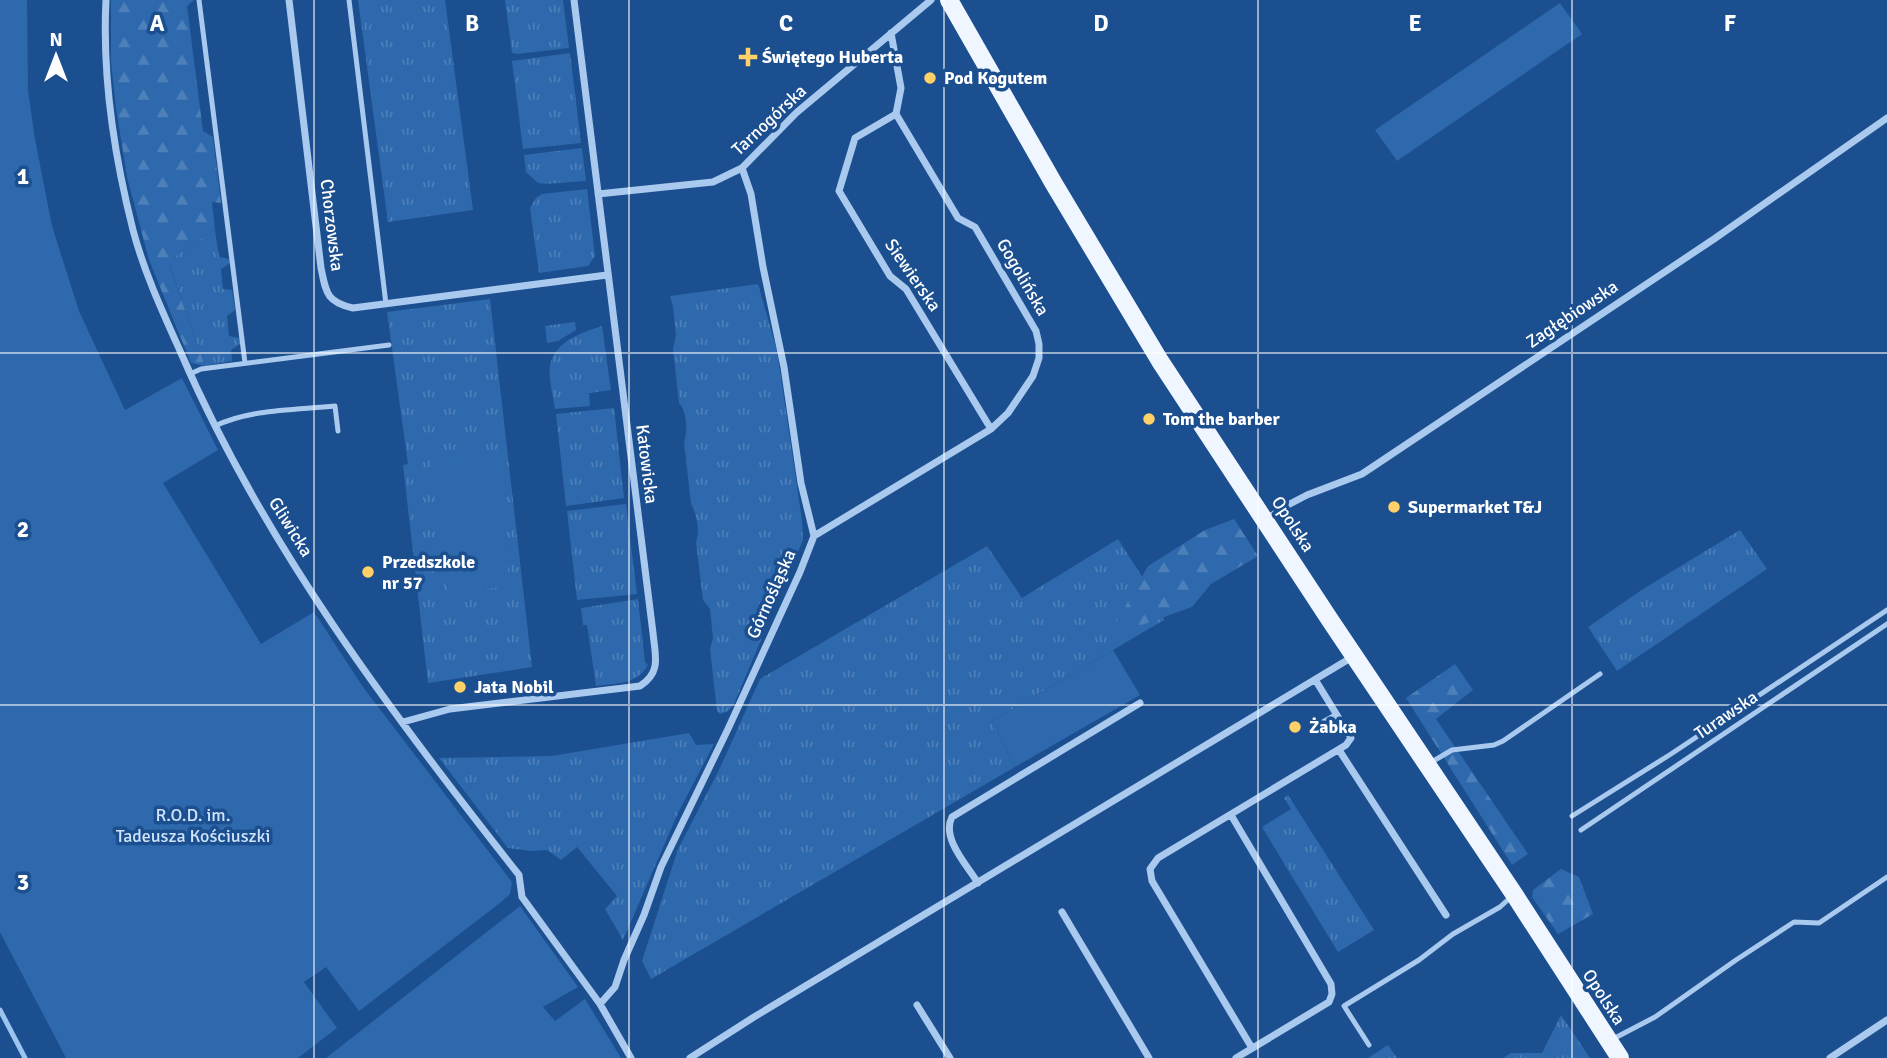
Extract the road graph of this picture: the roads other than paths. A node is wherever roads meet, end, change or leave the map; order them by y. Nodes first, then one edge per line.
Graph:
1 (106, 0) edge
2 (199, 0) edge
3 (289, 0) edge
4 (349, 0) edge
5 (574, 0) edge
6 (931, 0) edge
7 (949, 0) edge
8 (891, 33) junction
9 (896, 114) junction
10 (1887, 118) edge
11 (742, 168) junction
12 (598, 194) junction
13 (607, 275) junction
14 (386, 304) junction
15 (389, 345) dead end
16 (245, 363) junction
17 (190, 374) junction
18 (215, 426) junction
19 (991, 429) junction
20 (338, 431) dead end
21 (1266, 521) junction
22 (814, 536) junction
23 (1887, 610) edge
24 (1887, 624) edge
25 (1355, 656) junction
26 (1600, 674) dead end
27 (1316, 681) junction
28 (1140, 703) dead end
29 (1336, 714) junction
30 (403, 722) junction
31 (1312, 728) dead end
32 (1339, 750) junction
33 (1427, 765) junction
34 (1231, 815) junction
35 (1572, 816) dead end
36 (1581, 830) dead end
37 (1887, 877) edge
38 (978, 883) junction
39 (1514, 894) junction
40 (1062, 912) dead end
41 (1446, 915) dead end
42 (600, 1004) junction
43 (917, 1005) dead end
44 (1887, 1020) edge
45 (1608, 1042) junction
46 (1369, 1045) dead end
47 (1252, 1048) junction
48 (631, 1058) edge
49 (690, 1058) edge
50 (950, 1058) edge
51 (1149, 1058) edge
52 (1236, 1058) edge
53 (1620, 1058) edge
54 (1830, 1058) edge

1 - 17 street, Gliwicka
2 - 16 lane
3 - 14 street, Chorzowska
4 - 14 lane
5 - 12 street, Katowicka
6 - 8 street, Tarnogórska
7 - 21 main road, Opolska
8 - 9 street
8 - 11 street, Tarnogórska
9 - 19 street, Gogolińska
9 - 19 street, Siewierska
10 - 21 street, Zagłębiowska
11 - 12 street, Tarnogórska
11 - 22 street, Górnośląska
12 - 13 street, Katowicka
13 - 14 street, Chorzowska
13 - 30 street, Katowicka
15 - 16 lane
16 - 17 lane
17 - 18 street, Gliwicka
18 - 20 lane
18 - 30 street, Gliwicka
19 - 22 street, Gogolińska
21 - 25 main road, Opolska
22 - 42 street, Górnośląska
23 - 35 lane
24 - 36 lane, Turawska
25 - 27 street
25 - 33 main road, Opolska
26 - 33 lane
27 - 29 street
27 - 38 street
28 - 38 street
29 - 31 lane
29 - 32 street
30 - 42 street, Gliwicka
32 - 34 street
32 - 41 street
33 - 39 main road, Opolska
34 - 47 street
34 - 47 street
37 - 45 lane
38 - 49 street
39 - 45 main road, Opolska
39 - 46 lane
40 - 51 street
42 - 48 street, Gliwicka
43 - 50 street
44 - 54 street
45 - 53 main road, Opolska
47 - 52 street

